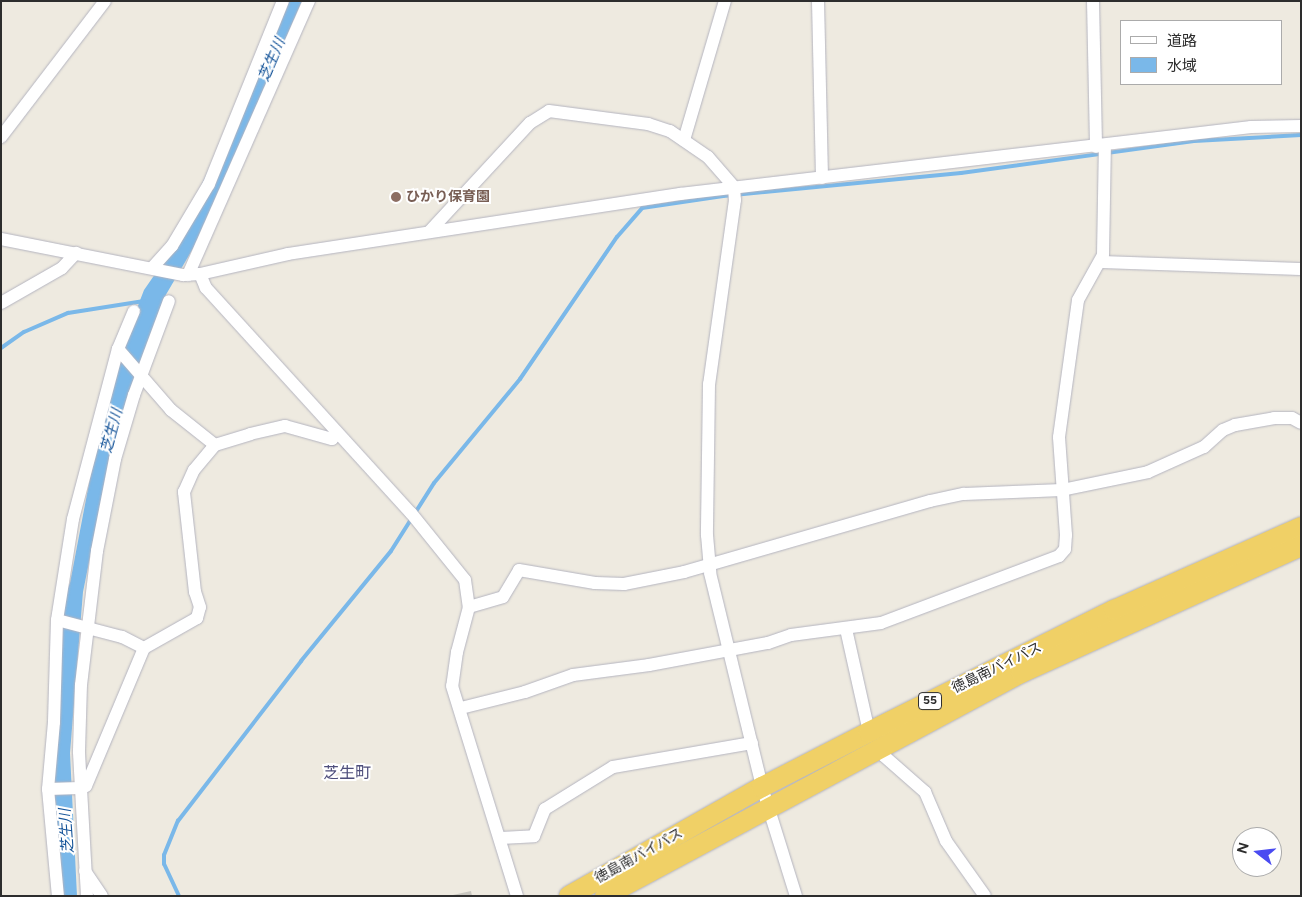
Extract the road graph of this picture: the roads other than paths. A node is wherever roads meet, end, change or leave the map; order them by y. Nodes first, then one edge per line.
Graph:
1 (105, 1) edge
2 (283, 1) edge
3 (309, 1) edge
4 (725, 1) edge
5 (818, 1) edge
6 (1093, 1) edge
7 (1301, 126) edge
8 (1, 137) edge
9 (684, 140) junction
10 (1103, 150) junction
11 (822, 178) junction
12 (735, 193) junction
13 (429, 232) junction
14 (1, 239) edge
15 (76, 253) junction
16 (1101, 262) junction
17 (154, 268) junction
18 (1301, 269) edge
19 (196, 278) junction
20 (169, 301) dead end
21 (1, 303) edge
22 (134, 311) dead end
23 (119, 350) junction
24 (140, 374) junction
25 (1301, 423) edge
26 (337, 433) junction
27 (215, 444) junction
28 (1062, 490) junction
29 (1301, 527) edge
30 (1301, 546) edge
31 (710, 562) junction
32 (469, 607) junction
33 (59, 620) junction
34 (846, 629) junction
35 (86, 630) junction
36 (144, 648) junction
37 (730, 650) junction
38 (462, 708) junction
39 (874, 740) junction
40 (752, 742) junction
41 (762, 787) junction
42 (78, 788) junction
43 (51, 789) junction
44 (768, 808) junction
45 (501, 838) junction
46 (85, 870) junction
47 (58, 896) edge
48 (87, 896) edge
49 (102, 896) edge
50 (517, 896) edge
51 (569, 896) edge
52 (604, 896) edge
53 (796, 896) edge
54 (985, 896) edge

1 - 8 street
2 - 17 street
3 - 19 street
4 - 9 street
5 - 11 street
6 - 10 street
7 - 10 street
9 - 12 street
9 - 13 street
10 - 11 street
10 - 16 street
11 - 12 street
12 - 13 street
12 - 31 street
13 - 19 street
14 - 15 street
15 - 17 street
15 - 21 street
16 - 18 street
16 - 28 street
17 - 19 street
19 - 26 street
20 - 24 street
22 - 23 street
23 - 24 street
23 - 33 street
24 - 27 street
24 - 35 street
25 - 28 street
26 - 27 street
26 - 32 street
27 - 36 street
28 - 31 street
28 - 34 street
29 - 39 highway, 徳島南バイパス / 55
30 - 39 highway, 徳島南バイパス / 55
31 - 32 street
31 - 37 street
32 - 38 street
33 - 35 street
33 - 43 street
34 - 37 street
34 - 39 street
35 - 36 street
35 - 42 street
36 - 42 street
37 - 38 street
37 - 40 street
38 - 45 street
39 - 41 highway, 徳島南バイパス / 55
39 - 44 highway, 徳島南バイパス / 55
39 - 54 street
40 - 41 street
40 - 45 street
41 - 44 street
41 - 51 highway, 徳島南バイパス / 55
42 - 43 street
42 - 46 street
43 - 47 street
44 - 52 highway, 徳島南バイパス / 55
44 - 53 street
45 - 50 street
46 - 48 street
46 - 49 street

